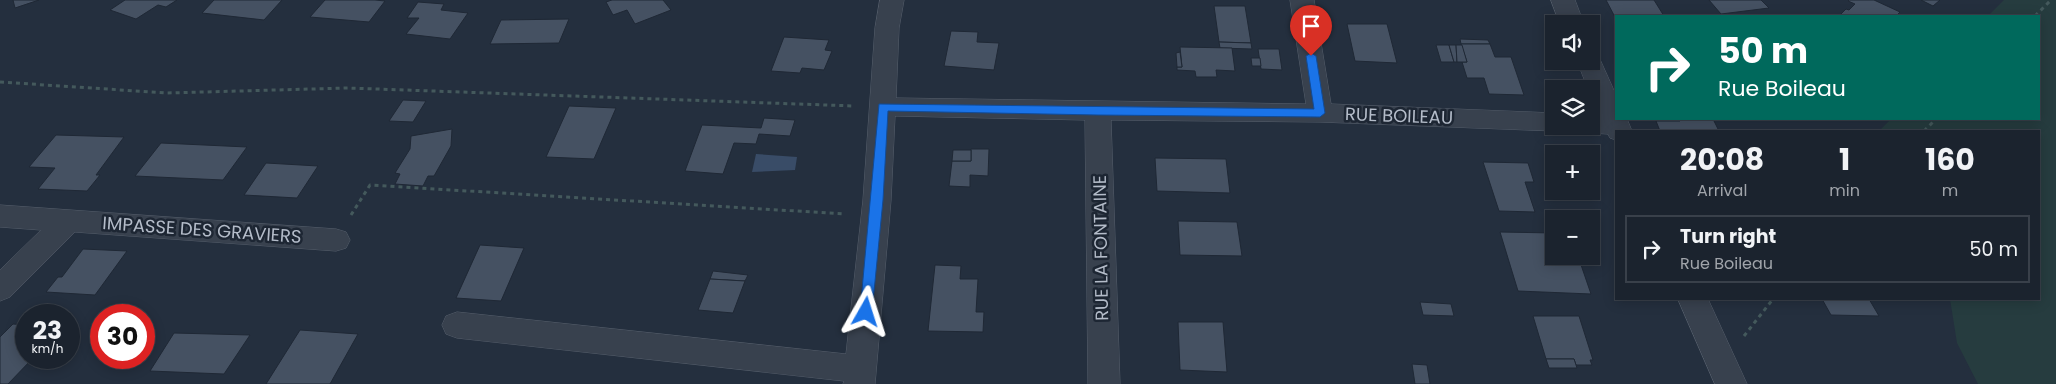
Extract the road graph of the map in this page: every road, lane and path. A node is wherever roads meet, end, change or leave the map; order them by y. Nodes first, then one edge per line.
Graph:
1 (892, 0) edge
2 (1302, 0) edge
3 (1563, 0) edge
4 (2051, 0) edge
5 (1569, 15) edge
6 (2036, 15) edge
7 (1592, 70) edge
8 (0, 82) edge
9 (883, 107) junction
10 (1098, 112) junction
11 (1320, 113) junction
12 (1935, 120) edge
13 (1545, 122) edge
14 (1609, 126) edge
15 (1925, 130) edge
16 (0, 216) edge
17 (876, 216) junction
18 (68, 221) junction
19 (336, 240) joint
20 (0, 289) edge
21 (1693, 300) edge
22 (1772, 300) edge
23 (457, 325) dead end
24 (1726, 374) edge
25 (859, 377) edge
26 (1104, 384) edge

1 - 9 street
2 - 11 street
3 - 5 street
4 - 6 path
7 - 14 street
8 - 9 path
9 - 10 street, RUE BOILEAU
9 - 17 street
10 - 11 street, RUE BOILEAU
10 - 26 street, RUE LA FONTAINE
11 - 13 street, RUE BOILEAU
12 - 15 path
16 - 18 street, IMPASSE DES GRAVIERS
17 - 19 path
17 - 25 street
18 - 19 street, IMPASSE DES GRAVIERS
18 - 20 street
21 - 24 street
22 - 24 path
23 - 25 street

